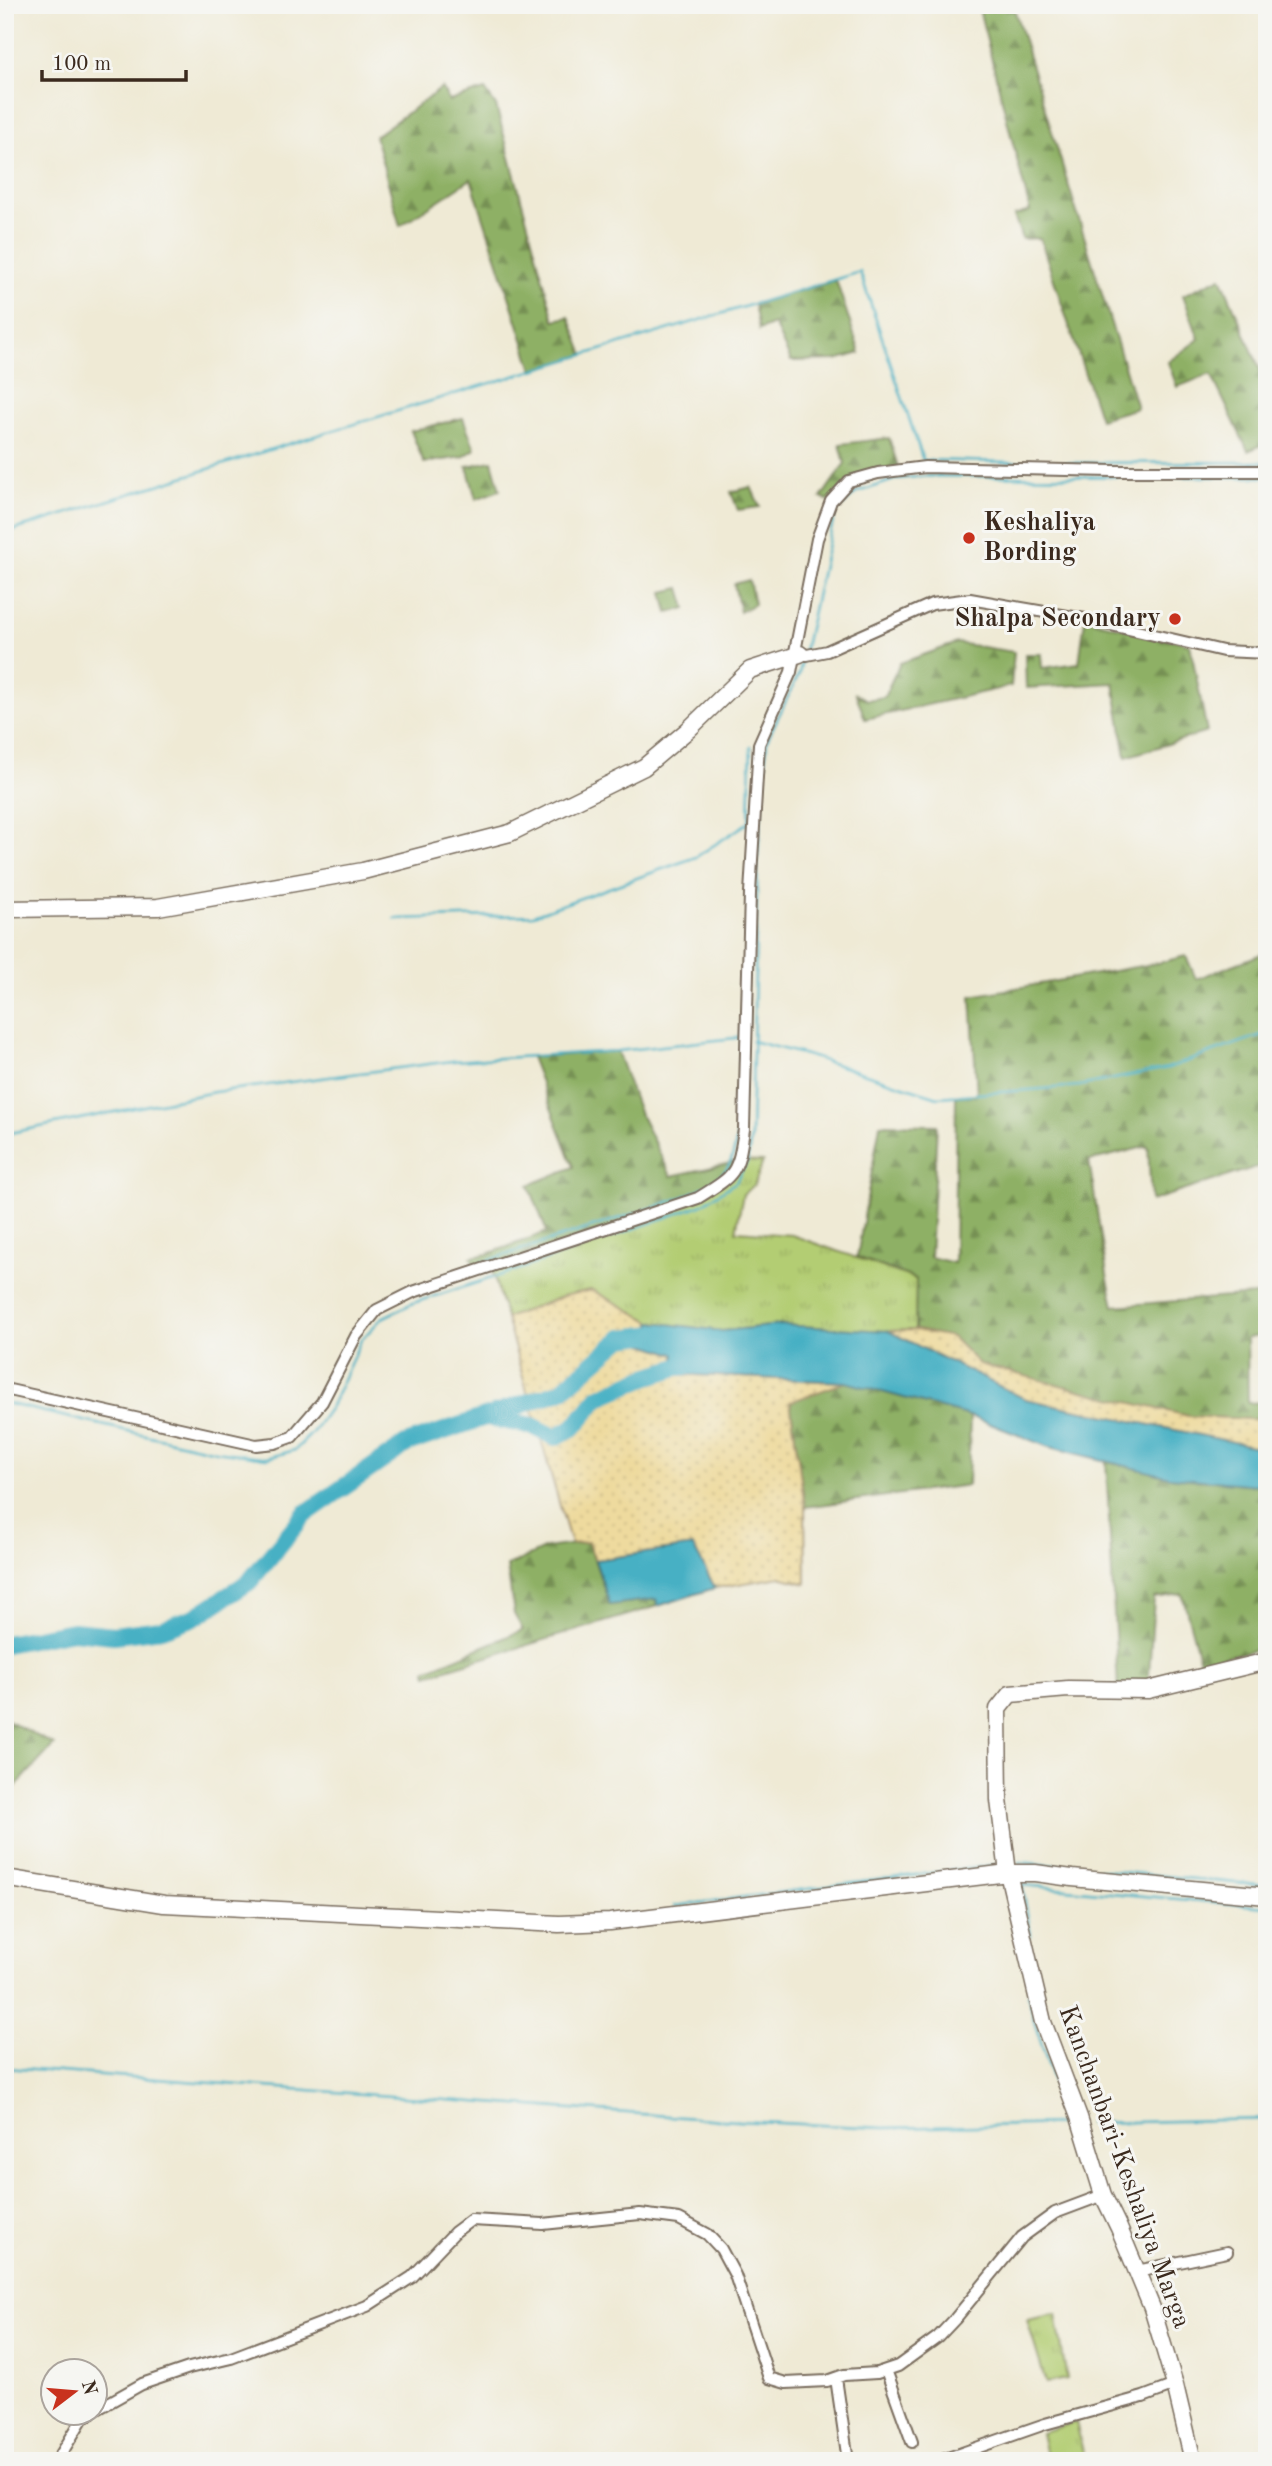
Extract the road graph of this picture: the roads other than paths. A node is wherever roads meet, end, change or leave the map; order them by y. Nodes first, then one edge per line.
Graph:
1 (1267, 471) edge
2 (1267, 653) edge
3 (800, 655) junction
4 (5, 909) edge
5 (5, 1389) edge
6 (1267, 1661) edge
7 (1008, 1873) junction
8 (5, 1878) edge
9 (1267, 1896) edge
10 (1103, 2195) junction
11 (1227, 2252) dead end
12 (1137, 2271) junction
13 (886, 2370) junction
14 (835, 2378) junction
15 (1175, 2385) junction
16 (108, 2403) edge
17 (77, 2428) edge
18 (912, 2442) dead end
19 (57, 2461) edge
20 (848, 2461) edge
21 (939, 2461) edge
22 (1194, 2461) edge

1 - 3 street
2 - 3 street
3 - 4 street
3 - 5 street
6 - 7 street, Kanchanbari-Keshaliya Marga
7 - 8 street
7 - 9 street
7 - 10 street, Kanchanbari-Keshaliya Marga
10 - 12 street, Kanchanbari-Keshaliya Marga
10 - 13 street
11 - 12 street
12 - 15 street, Kanchanbari-Keshaliya Marga
13 - 14 street
13 - 18 street
14 - 16 street
14 - 20 street
15 - 21 street
15 - 22 street, Kanchanbari-Keshaliya Marga
17 - 19 street

